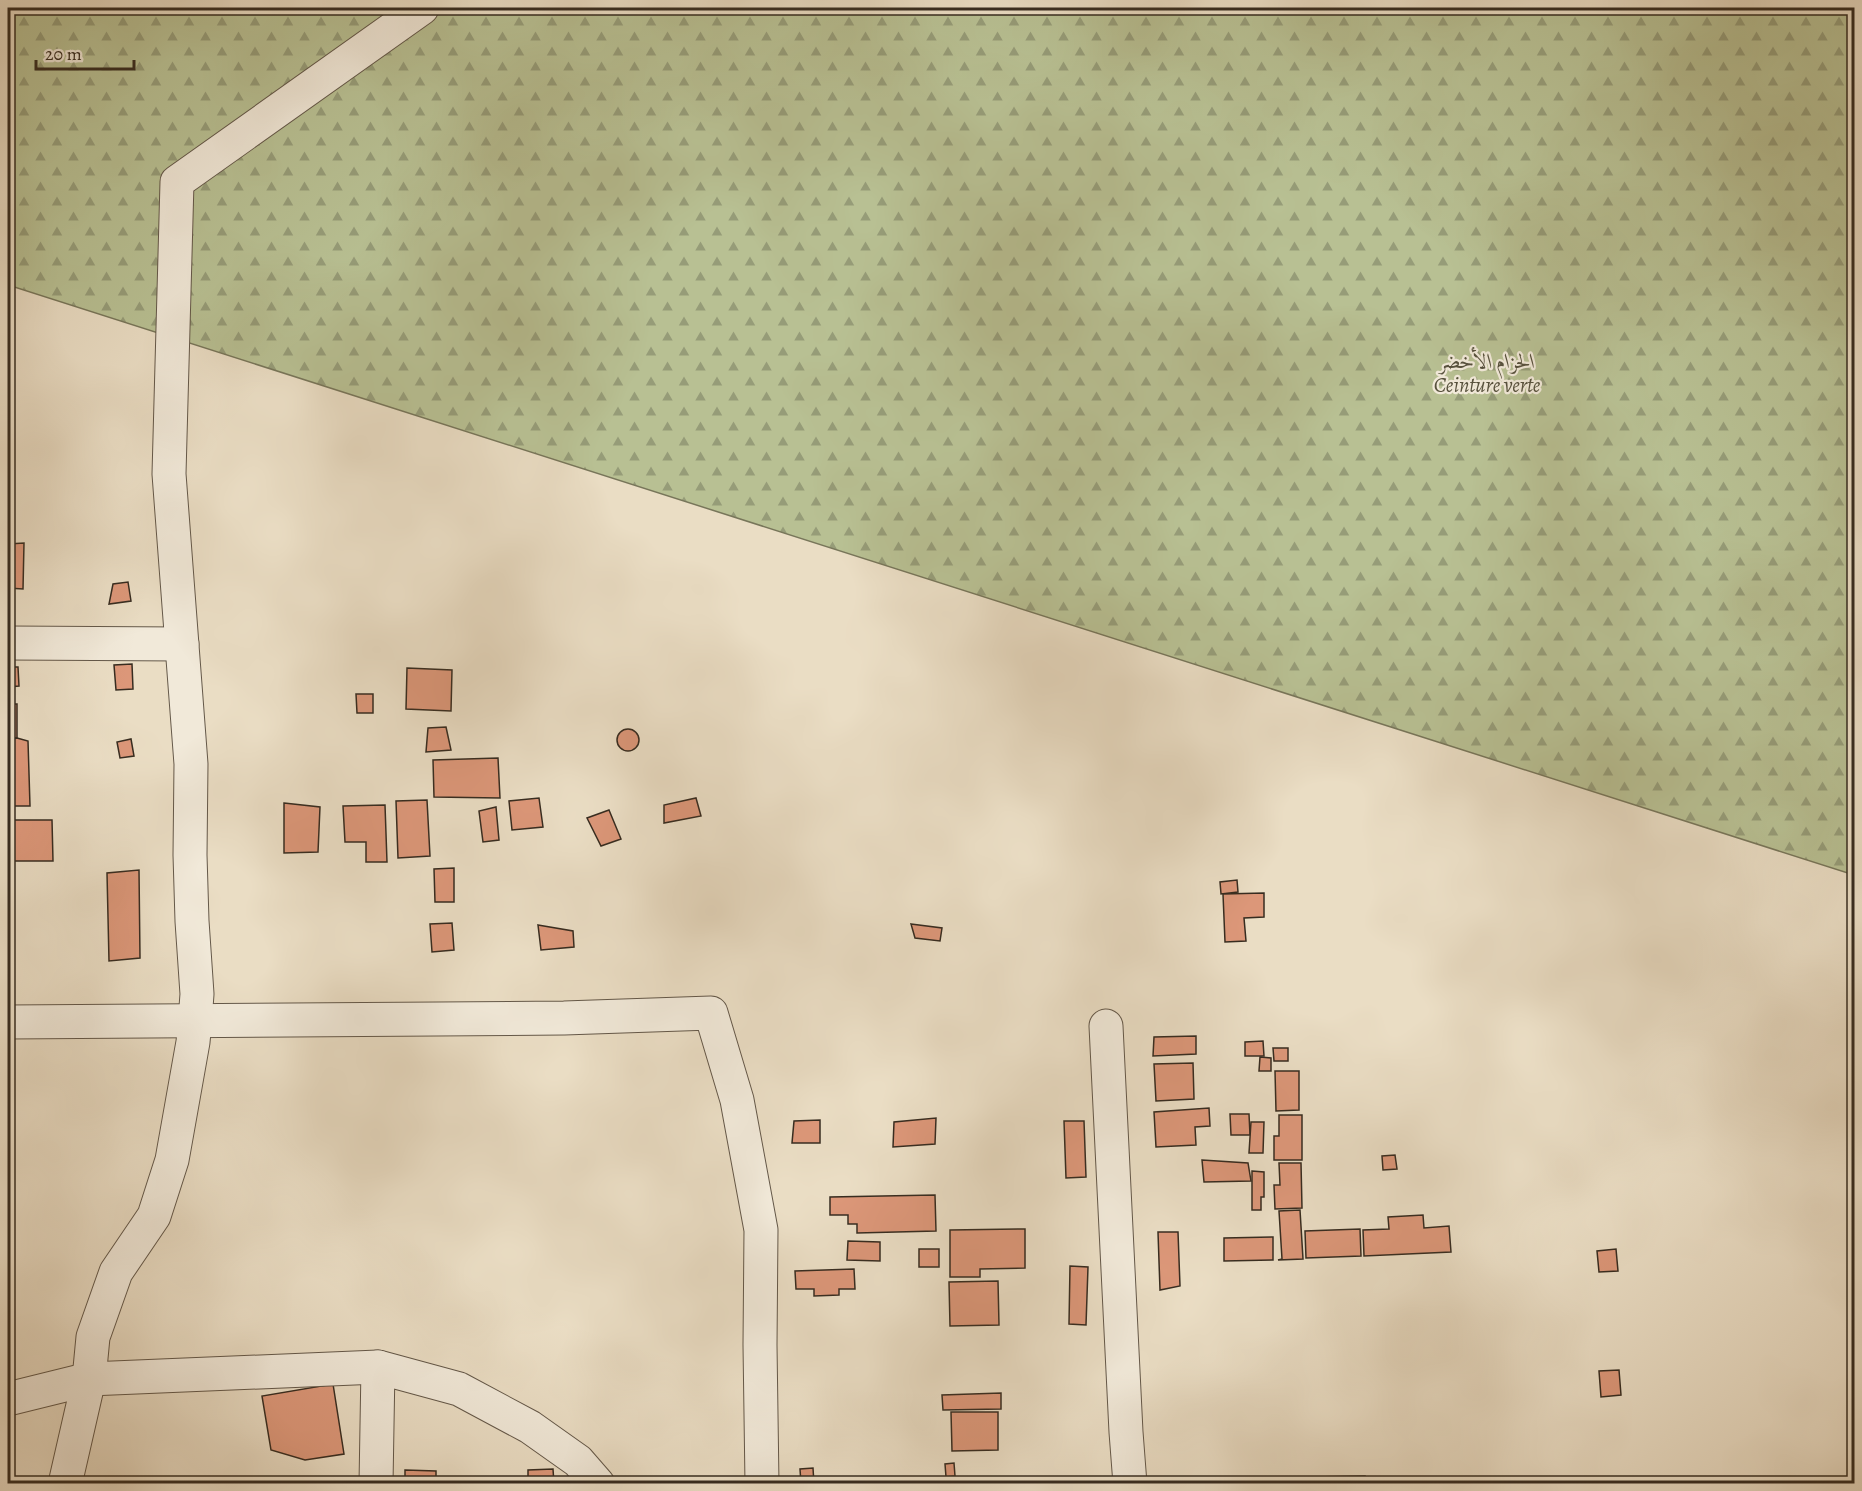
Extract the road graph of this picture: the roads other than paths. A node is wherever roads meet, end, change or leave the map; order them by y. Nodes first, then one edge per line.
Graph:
1 (422, 8) edge
2 (8, 643) edge
3 (182, 644) junction
4 (195, 1021) junction
5 (8, 1022) edge
6 (1106, 1026) dead end
7 (378, 1367) junction
8 (89, 1379) junction
9 (8, 1399) edge
10 (65, 1484) edge
11 (376, 1484) edge
12 (598, 1484) edge
13 (762, 1484) edge
14 (1130, 1484) edge

1 - 3 street
2 - 3 street
3 - 4 street
4 - 5 street
4 - 8 street
4 - 13 street
6 - 14 street
7 - 8 street
7 - 11 street
7 - 12 street
8 - 9 street
8 - 10 street

